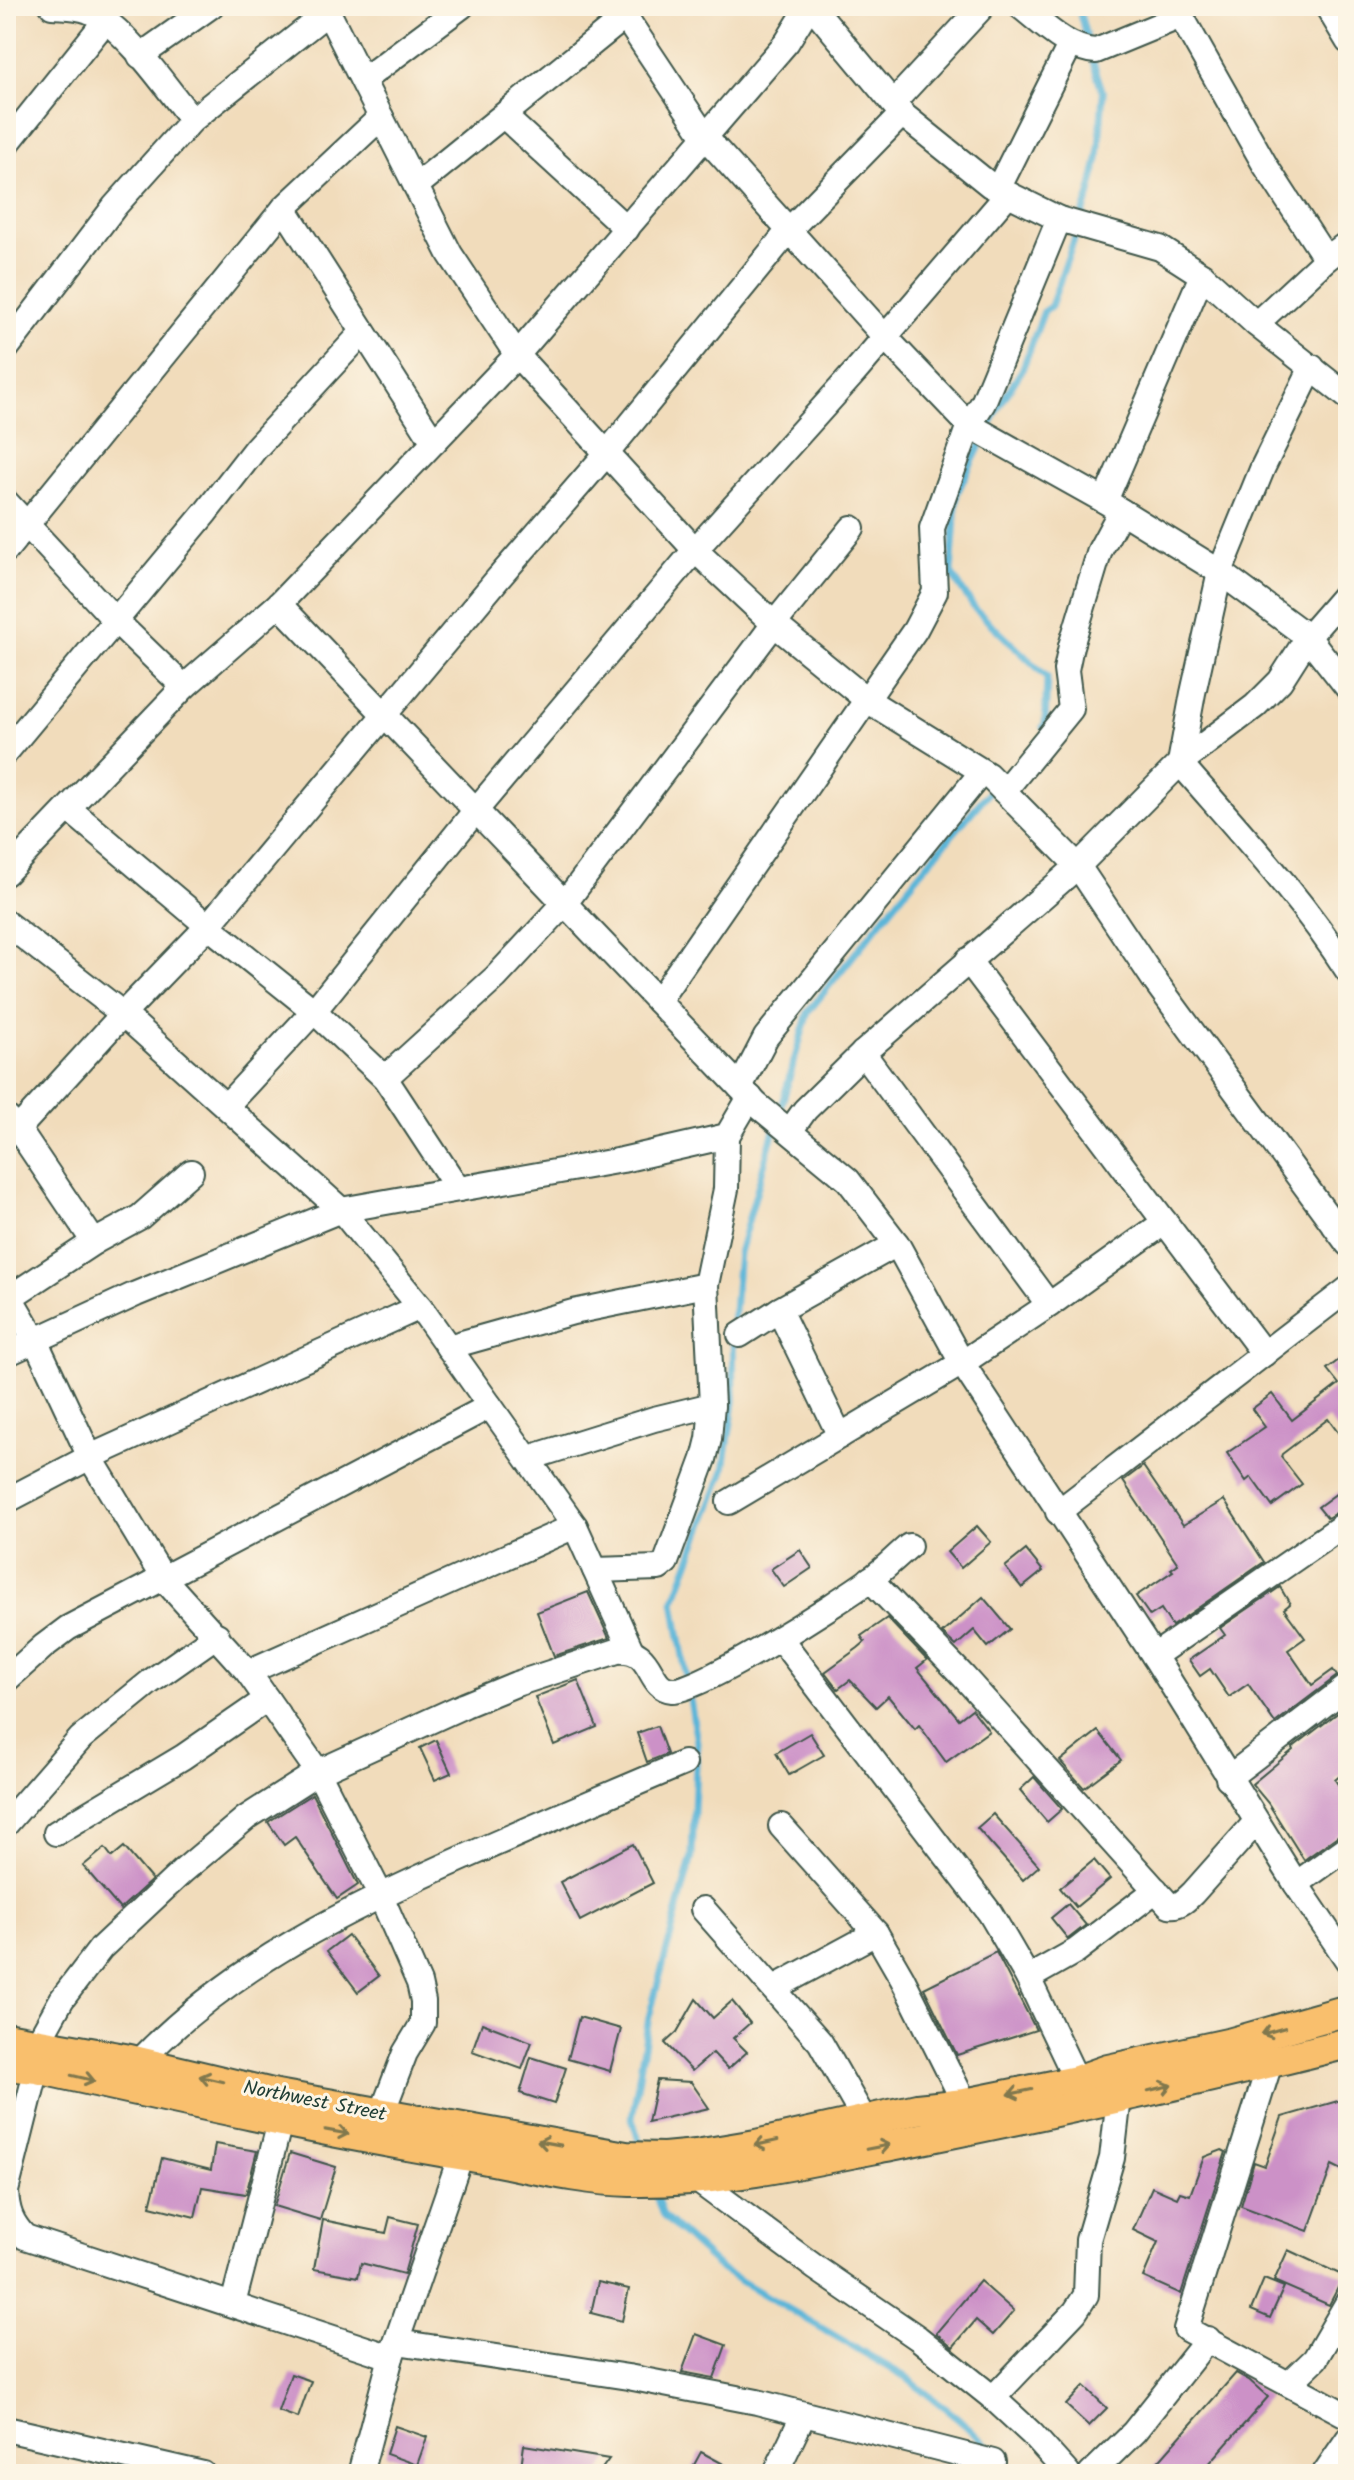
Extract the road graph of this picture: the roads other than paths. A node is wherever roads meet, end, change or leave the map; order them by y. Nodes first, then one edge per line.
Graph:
1 (52, 6) edge
2 (211, 6) edge
3 (462, 6) edge
4 (810, 6) edge
5 (983, 6) edge
6 (1020, 6) edge
7 (1327, 6) edge
8 (325, 9) edge
9 (622, 11) edge
10 (1180, 11) edge
11 (106, 20) junction
12 (1348, 41) edge
13 (1070, 45) junction
14 (140, 56) junction
15 (363, 80) junction
16 (898, 108) junction
17 (504, 116) junction
18 (381, 117) junction
19 (192, 120) junction
20 (706, 138) junction
21 (6, 145) edge
22 (416, 186) junction
23 (1003, 191) junction
24 (284, 208) junction
25 (1064, 221) junction
26 (627, 229) junction
27 (790, 229) junction
28 (1348, 243) edge
29 (1326, 259) junction
30 (1202, 275) junction
31 (1256, 324) junction
32 (363, 332) junction
33 (885, 337) junction
34 (6, 349) edge
35 (517, 355) junction
36 (1312, 367) junction
37 (1348, 397) edge
38 (970, 426) junction
39 (434, 442) junction
40 (607, 453) junction
41 (6, 502) edge
42 (1113, 506) junction
43 (27, 527) junction
44 (852, 528) dead end
45 (6, 550) edge
46 (695, 550) junction
47 (1220, 572) junction
48 (1348, 591) edge
49 (279, 604) junction
50 (116, 621) junction
51 (774, 624) junction
52 (1308, 637) junction
53 (184, 687) junction
54 (1348, 688) edge
55 (867, 700) junction
56 (386, 716) junction
57 (6, 752) edge
58 (1180, 763) junction
59 (994, 782) junction
60 (69, 809) junction
61 (476, 810) junction
62 (1078, 866) junction
63 (6, 873) edge
64 (565, 903) junction
65 (6, 923) edge
66 (208, 926) junction
67 (968, 960) junction
68 (1348, 971) edge
69 (658, 1001) junction
70 (314, 1011) junction
71 (123, 1014) junction
72 (863, 1053) junction
73 (385, 1078) junction
74 (749, 1096) junction
75 (227, 1105) junction
76 (12, 1123) edge
77 (789, 1130) junction
78 (727, 1136) junction
79 (191, 1172) dead end
80 (458, 1189) junction
81 (341, 1210) junction
82 (1165, 1222) junction
83 (94, 1242) junction
84 (897, 1244) junction
85 (1348, 1244) edge
86 (706, 1285) junction
87 (1348, 1289) edge
88 (9, 1293) edge
89 (1049, 1305) junction
90 (420, 1307) junction
91 (779, 1310) junction
92 (740, 1335) dead end
93 (35, 1340) junction
94 (448, 1347) junction
95 (6, 1354) edge
96 (1264, 1354) junction
97 (962, 1363) junction
98 (712, 1405) junction
99 (490, 1406) junction
100 (840, 1436) junction
101 (90, 1457) junction
102 (529, 1458) junction
103 (6, 1501) edge
104 (729, 1502) dead end
105 (1058, 1512) junction
106 (1348, 1522) edge
107 (575, 1526) junction
108 (909, 1546) dead end
109 (595, 1570) junction
110 (163, 1578) junction
111 (870, 1579) junction
112 (217, 1635) junction
113 (780, 1638) junction
114 (631, 1650) junction
115 (1154, 1656) junction
116 (248, 1672) junction
117 (6, 1680) edge
118 (1348, 1686) edge
119 (267, 1699) junction
120 (684, 1763) dead end
121 (318, 1772) junction
122 (1228, 1778) junction
123 (1256, 1822) junction
124 (6, 1824) edge
125 (781, 1826) dead end
126 (56, 1833) dead end
127 (1348, 1847) edge
128 (1296, 1884) junction
129 (1156, 1890) junction
130 (380, 1894) junction
131 (703, 1909) dead end
132 (876, 1933) junction
133 (1347, 1957) edge
134 (1028, 1978) junction
135 (774, 1988) junction
136 (1348, 2010) edge
137 (6, 2038) edge
138 (1348, 2043) edge
139 (38, 2055) junction
140 (139, 2062) junction
141 (1270, 2063) junction
142 (6, 2065) edge
143 (1077, 2081) junction
144 (1119, 2097) junction
145 (965, 2104) junction
146 (382, 2113) junction
147 (865, 2121) junction
148 (280, 2122) junction
149 (461, 2155) junction
150 (626, 2169) junction
151 (664, 2170) junction
152 (697, 2180) junction
153 (1348, 2302) edge
154 (233, 2304) junction
155 (1208, 2339) junction
156 (394, 2350) junction
157 (1289, 2384) junction
158 (993, 2398) junction
159 (804, 2414) junction
160 (1348, 2416) edge
161 (6, 2429) edge
162 (1348, 2439) edge
163 (993, 2462) dead end
164 (196, 2473) edge
165 (360, 2474) edge
166 (775, 2474) edge
167 (1068, 2474) edge
168 (1091, 2474) edge
169 (1324, 2474) edge

1 - 11 street
2 - 14 street
3 - 15 street
4 - 16 street
4 - 20 street
5 - 16 street
6 - 13 street
7 - 12 street
8 - 15 street
8 - 19 street
9 - 17 street
9 - 20 street
10 - 13 street
10 - 29 street
11 - 14 street
11 - 21 street
13 - 23 street
14 - 19 street
15 - 18 street
16 - 23 street
16 - 27 street
17 - 22 street
17 - 26 street
18 - 22 street
18 - 24 street
19 - 34 street
20 - 26 street
20 - 27 street
22 - 35 street
23 - 25 street
23 - 33 street
24 - 32 street
24 - 43 street
25 - 30 street
25 - 38 street
26 - 35 street
27 - 33 street
27 - 40 street
28 - 29 street
29 - 31 street
30 - 31 street
30 - 42 street
31 - 36 street
32 - 39 street
32 - 50 street
33 - 38 street
33 - 46 street
35 - 39 street
35 - 40 street
36 - 37 street
36 - 47 street
38 - 42 street
38 - 55 street
39 - 49 street
40 - 46 street
40 - 56 street
41 - 43 street
42 - 47 street
42 - 59 street
43 - 45 street
43 - 50 street
44 - 51 street
46 - 51 street
46 - 61 street
47 - 52 street
47 - 58 street
48 - 52 street
49 - 53 street
49 - 56 street
50 - 53 street
50 - 57 street
51 - 55 street
51 - 64 street
52 - 54 street
52 - 58 street
53 - 60 street
55 - 59 street
55 - 69 street
56 - 61 street
56 - 66 street
58 - 62 street
58 - 68 street
59 - 62 street
59 - 74 street
60 - 63 street
60 - 66 street
61 - 64 street
61 - 70 street
62 - 67 street
62 - 85 street
64 - 69 street
64 - 73 street
65 - 71 street
66 - 70 street
66 - 71 street
67 - 72 street
67 - 82 street
69 - 74 street
70 - 73 street
70 - 75 street
71 - 75 street
71 - 76 street
72 - 77 street
72 - 89 street
73 - 80 street
74 - 77 street
74 - 78 street
75 - 81 street
76 - 83 street
77 - 84 street
78 - 80 street
78 - 86 street
79 - 83 street
80 - 81 street
81 - 90 street
81 - 93 street
82 - 89 street
82 - 96 street
83 - 88 street
84 - 91 street
84 - 97 street
86 - 94 street
86 - 98 street
87 - 96 street
88 - 93 street
89 - 97 street
90 - 94 street
90 - 101 street
91 - 92 street
91 - 100 street
93 - 95 street
93 - 101 street
94 - 99 street
96 - 105 street
97 - 100 street
97 - 105 street
98 - 102 street
98 - 109 street
99 - 102 street
99 - 110 street
100 - 104 street
101 - 103 street
101 - 110 street
102 - 107 street
105 - 115 street
106 - 115 street
107 - 109 street
107 - 116 street
108 - 111 street
109 - 114 street
110 - 112 street
110 - 117 street
111 - 113 street
111 - 129 street
112 - 116 street
112 - 124 street
113 - 114 street
113 - 134 street
114 - 121 street
115 - 122 street
116 - 119 street
118 - 122 street
119 - 121 street
119 - 126 street
120 - 130 street
121 - 130 street
121 - 139 street
122 - 123 street
123 - 128 street
123 - 129 street
125 - 132 street
127 - 128 street
128 - 133 street
129 - 134 street
130 - 140 street
130 - 146 street
131 - 135 street
132 - 135 street
132 - 145 street
134 - 143 street
135 - 147 street
136 -> 143 main road
137 - 139 main road, Northwest Street
138 - 141 main road
139 - 140 main road, Northwest Street
139 - 142 main road, Northwest Street
139 -> 148 main road, Northwest Street
139 - 154 street
146 -> 140 main road, Northwest Street
144 -> 141 main road
141 - 155 street
143 -> 145 main road
152 -> 144 main road
144 - 158 street
145 - 147 main road
150 -> 146 main road, Northwest Street
147 -> 151 main road
148 -> 149 main road, Northwest Street
148 - 154 street
149 - 150 main road, Northwest Street
149 - 156 street
150 - 151 main road
151 - 152 main road
152 - 158 street
153 - 157 street
154 - 156 street
155 - 157 street
155 - 168 street
156 - 159 street
156 - 165 street
157 - 160 street
158 - 167 street
159 - 163 street
159 - 166 street
161 - 164 street
162 - 169 street

